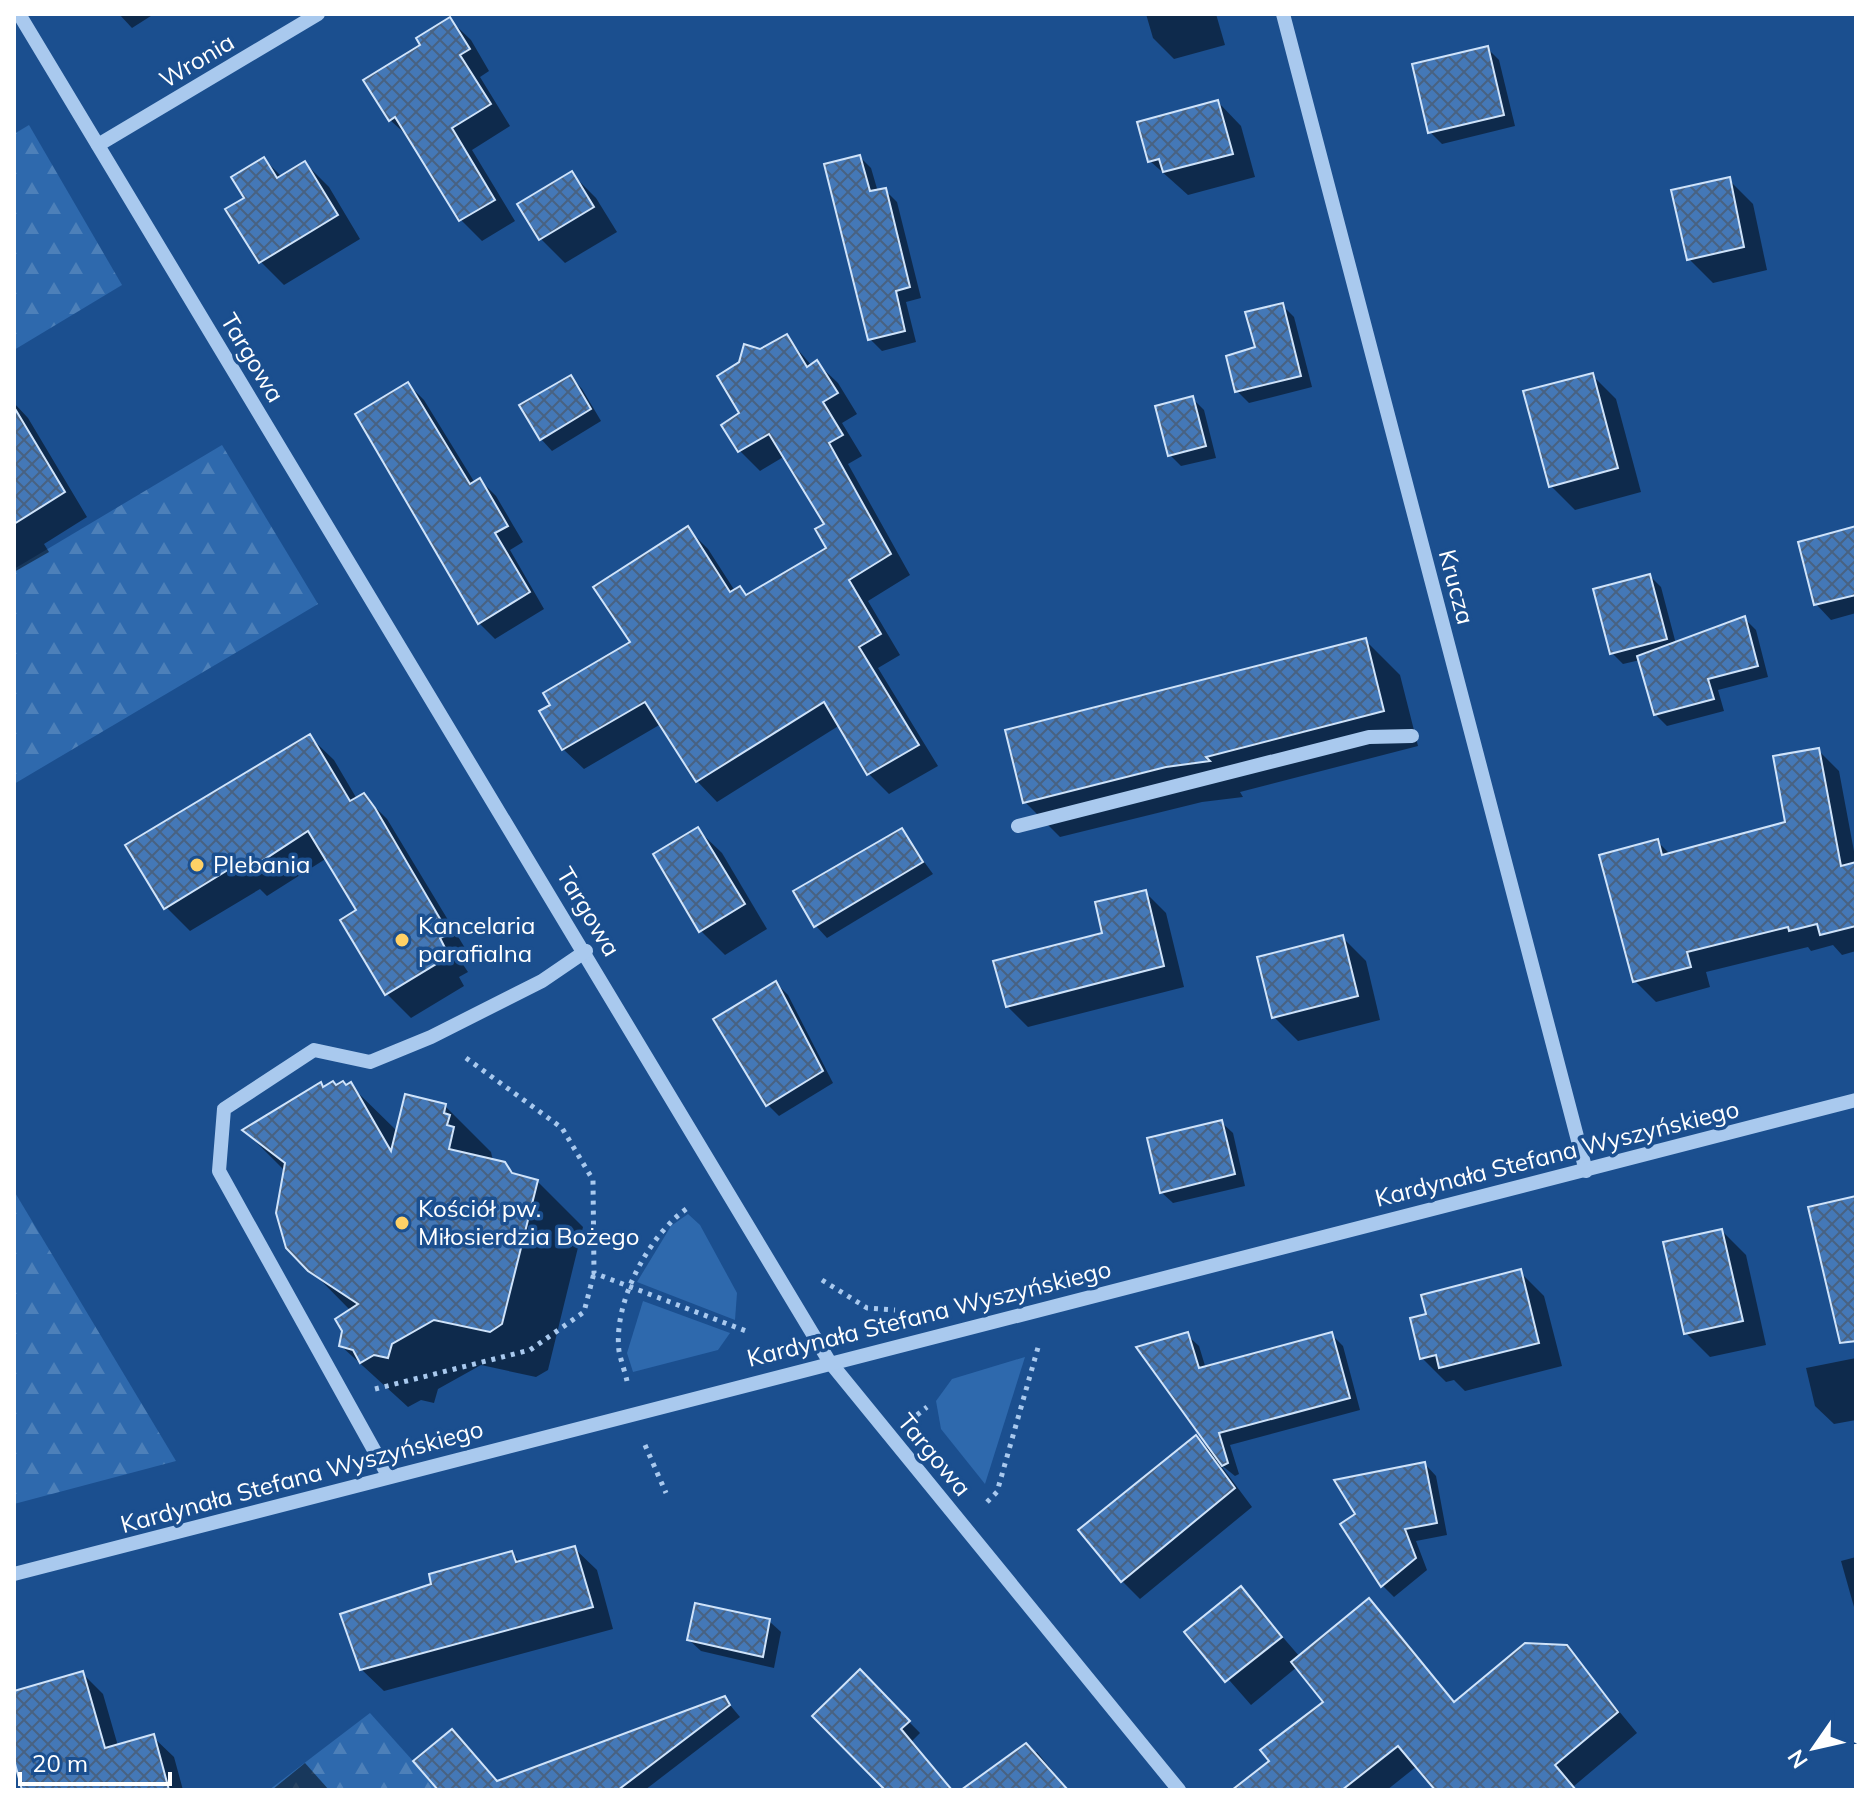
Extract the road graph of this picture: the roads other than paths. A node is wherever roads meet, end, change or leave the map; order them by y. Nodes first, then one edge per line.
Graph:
1 (19, 14) edge
2 (318, 14) edge
3 (1283, 14) edge
4 (98, 145) junction
5 (1412, 736) dead end
6 (1018, 826) dead end
7 (586, 951) junction
8 (1856, 1100) edge
9 (1586, 1171) junction
10 (829, 1361) junction
11 (389, 1477) junction
12 (14, 1574) edge
13 (1179, 1790) edge

1 - 4 street, Targowa
2 - 4 street, Wronia
3 - 9 street, Krucza
4 - 7 street, Targowa
5 - 6 street
7 - 10 street, Targowa
7 - 11 street
8 - 9 street, Kardynała Stefana Wyszyńskiego
9 - 10 street, Kardynała Stefana Wyszyńskiego
10 - 11 street, Kardynała Stefana Wyszyńskiego
10 - 13 street, Targowa
11 - 12 street, Kardynała Stefana Wyszyńskiego

